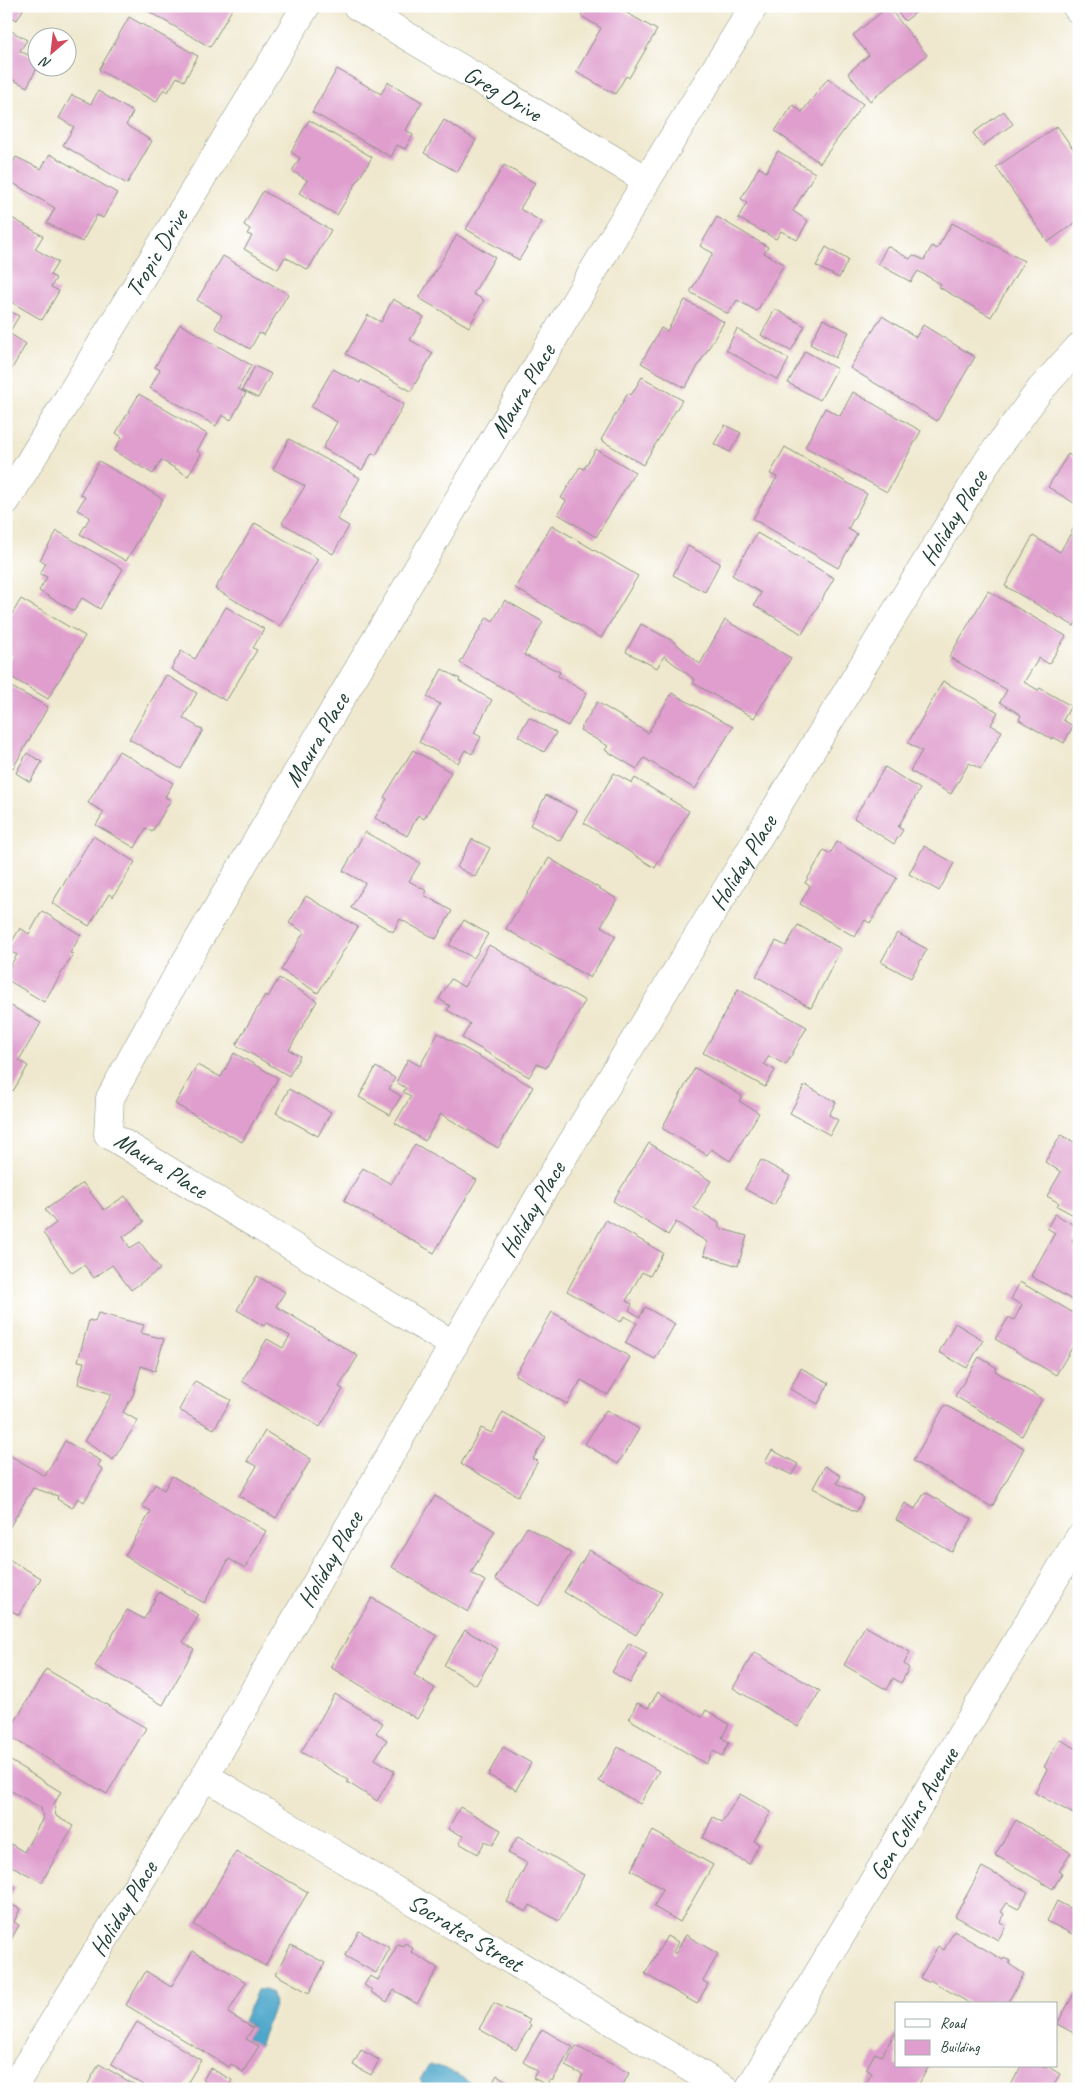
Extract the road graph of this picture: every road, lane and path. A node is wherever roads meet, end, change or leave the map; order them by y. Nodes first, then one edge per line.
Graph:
1 (306, 6) edge
2 (357, 6) edge
3 (754, 6) edge
4 (647, 180) junction
5 (1079, 347) edge
6 (6, 501) edge
7 (454, 1345) junction
8 (1079, 1538) edge
9 (206, 1776) junction
10 (12, 2089) edge
11 (725, 2089) edge
12 (749, 2089) edge

1 - 6 street, Tropic Drive
2 - 4 street, Greg Drive
3 - 4 street, Maura Place
4 - 7 street, Maura Place
5 - 7 street, Holiday Place
7 - 9 street, Holiday Place
8 - 12 street, Gen Collins Avenue
9 - 10 street, Holiday Place
9 - 11 street, Socrates Street

